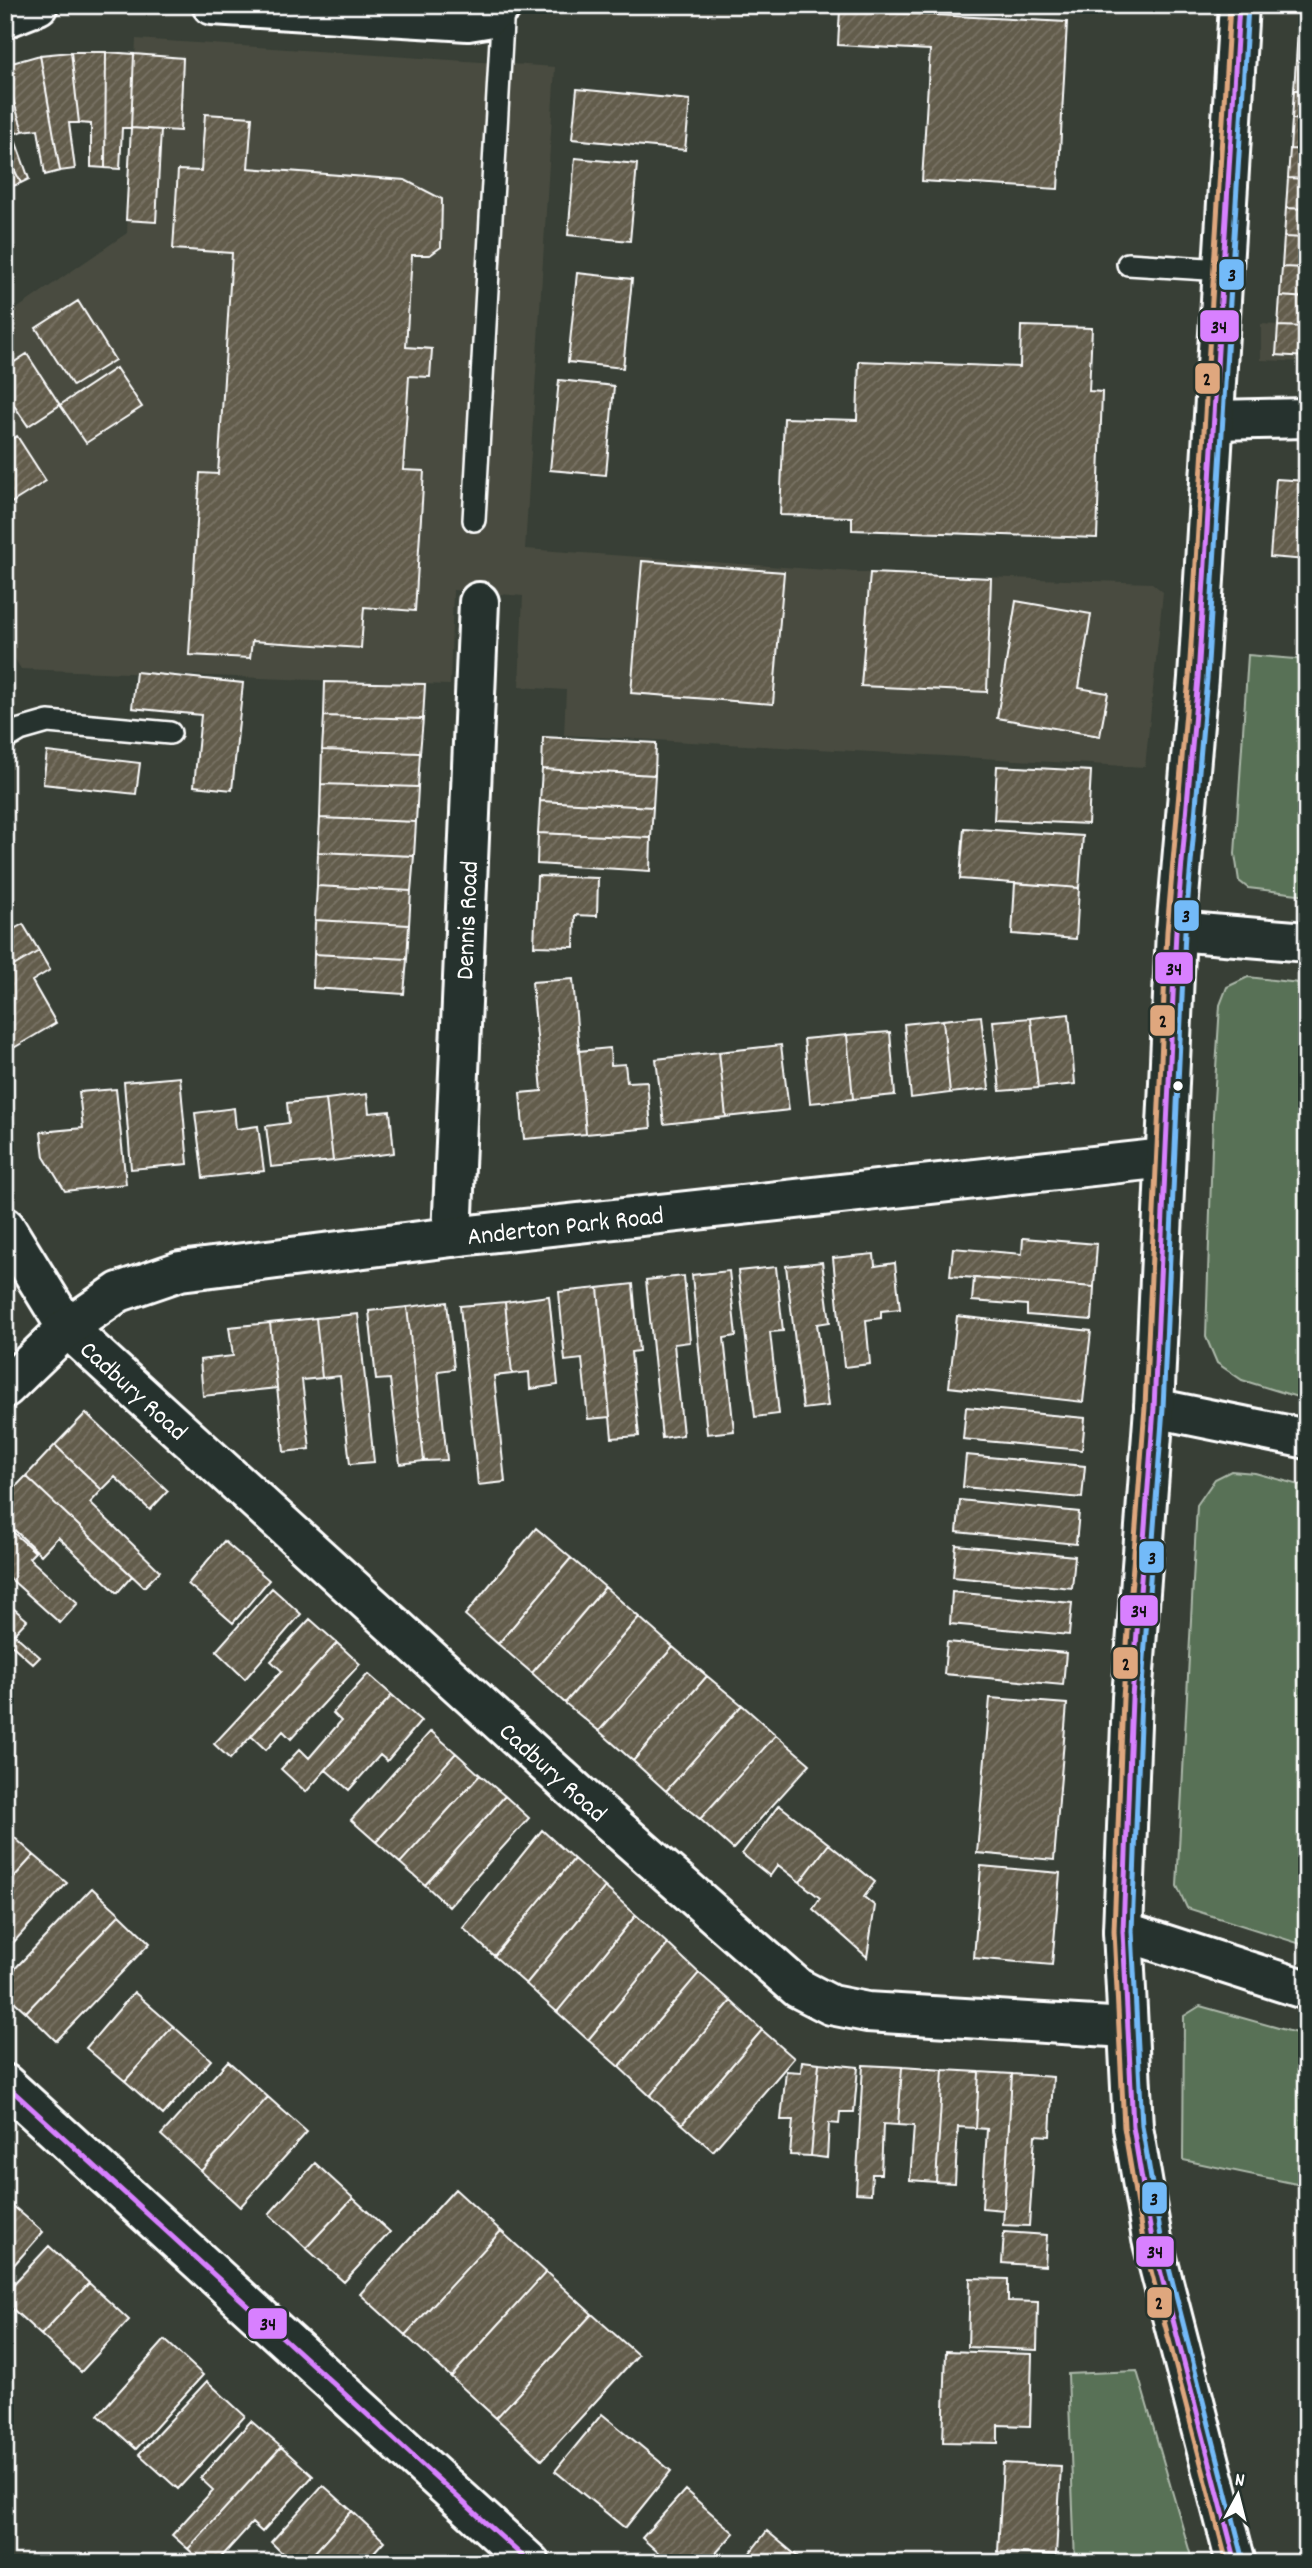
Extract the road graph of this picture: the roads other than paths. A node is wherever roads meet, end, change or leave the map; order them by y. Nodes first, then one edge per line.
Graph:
1 (38, 5) edge
2 (212, 5) edge
3 (503, 5) edge
4 (1239, 5) edge
5 (5, 18) edge
6 (1128, 264) dead end
7 (1223, 270) junction
8 (1307, 418) edge
9 (1215, 420) junction
10 (474, 520) dead end
11 (479, 603) dead end
12 (170, 733) dead end
13 (5, 739) edge
14 (1176, 931) junction
15 (1307, 942) edge
16 (1165, 1158) junction
17 (5, 1227) edge
18 (452, 1237) junction
19 (66, 1328) junction
20 (5, 1388) edge
21 (1153, 1408) junction
22 (1307, 1439) edge
23 (1123, 1931) junction
24 (1307, 1990) edge
25 (1127, 2028) junction
26 (5, 2084) edge
27 (530, 2563) edge
28 (1236, 2563) edge

1 - 5 street
2 - 3 street
3 - 10 lane
4 - 7 street
6 - 7 lane
7 - 9 street
8 - 9 street
9 - 14 street
11 - 18 street, Dennis Road
12 - 13 lane
14 - 15 street
14 - 16 street
16 - 18 street, Anderton Park Road
16 - 21 street
17 - 19 street, Cadbury Road
18 - 19 street, Anderton Park Road
19 - 20 street, Anderton Park Road
19 - 25 street, Cadbury Road
21 - 22 street
21 - 23 street
23 - 24 street
23 - 25 street
25 - 28 street
26 - 27 street

